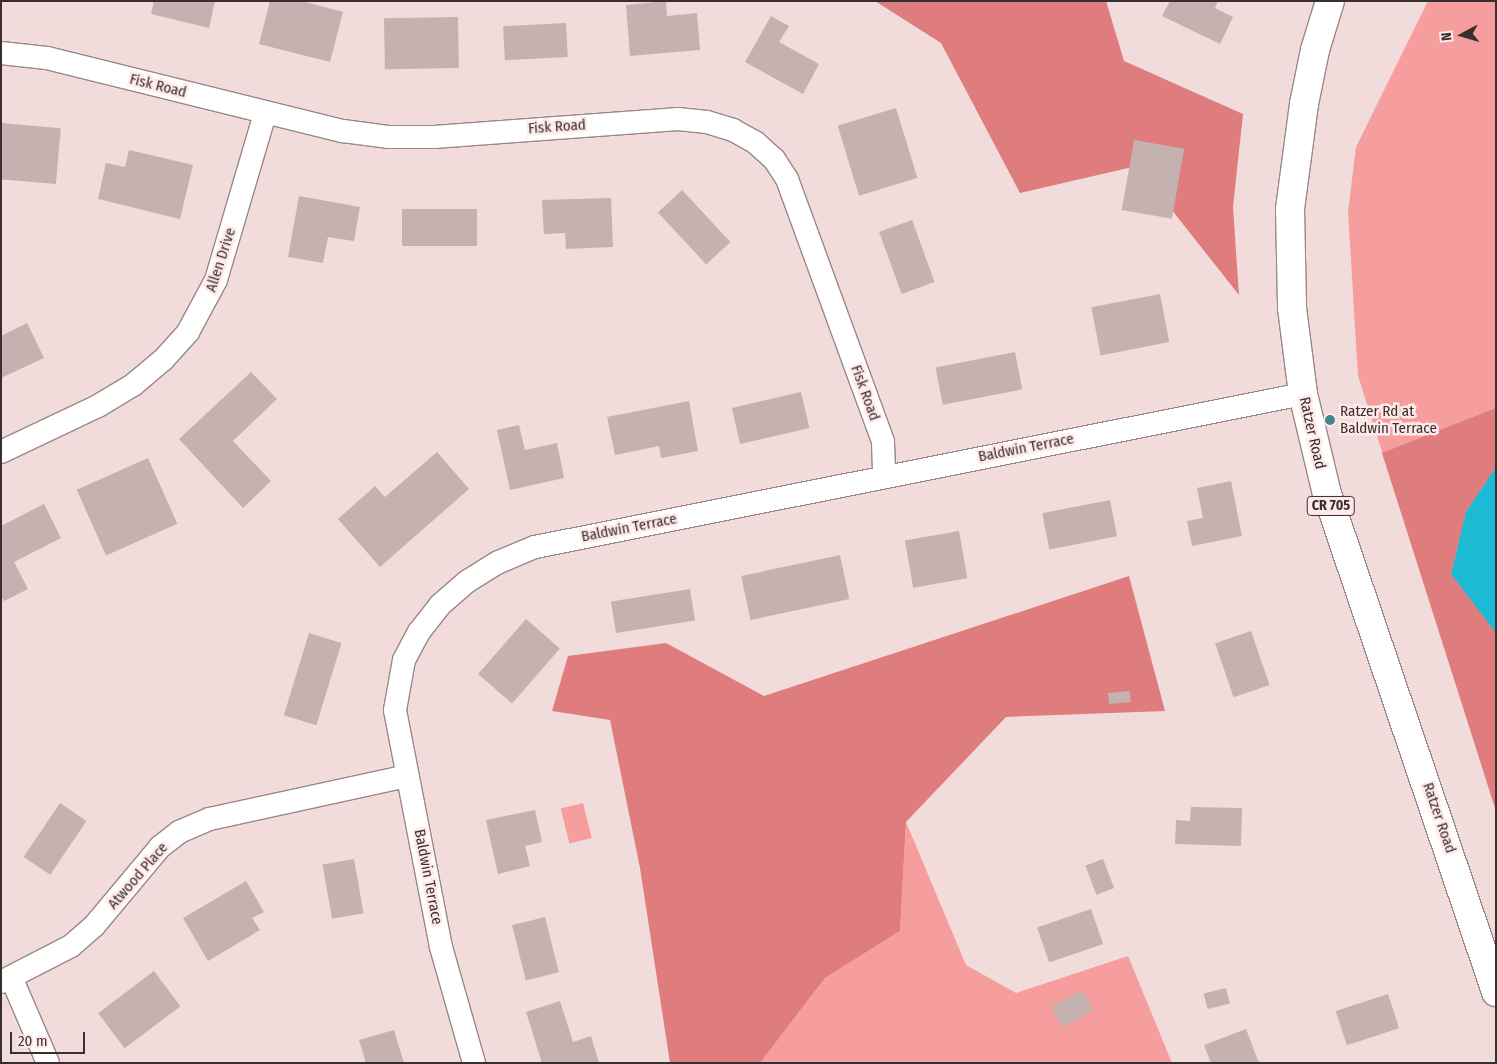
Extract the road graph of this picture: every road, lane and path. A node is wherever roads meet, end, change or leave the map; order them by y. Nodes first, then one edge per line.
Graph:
1 (1330, 1) edge
2 (1, 53) edge
3 (265, 113) junction
4 (1303, 394) junction
5 (1, 452) edge
6 (884, 476) junction
7 (407, 776) junction
8 (6, 979) edge
9 (1496, 992) edge
10 (48, 1063) edge
11 (474, 1063) edge

1 - 4 main road, Ratzer Road / CR 705
2 - 3 street, Fisk Road
3 - 5 street, Allen Drive
3 - 6 street, Fisk Road
4 - 6 street, Baldwin Terrace
4 - 9 main road, Ratzer Road / CR 705
6 - 7 street, Baldwin Terrace
7 - 8 street, Atwood Place
7 - 11 street, Baldwin Terrace
8 - 10 street

